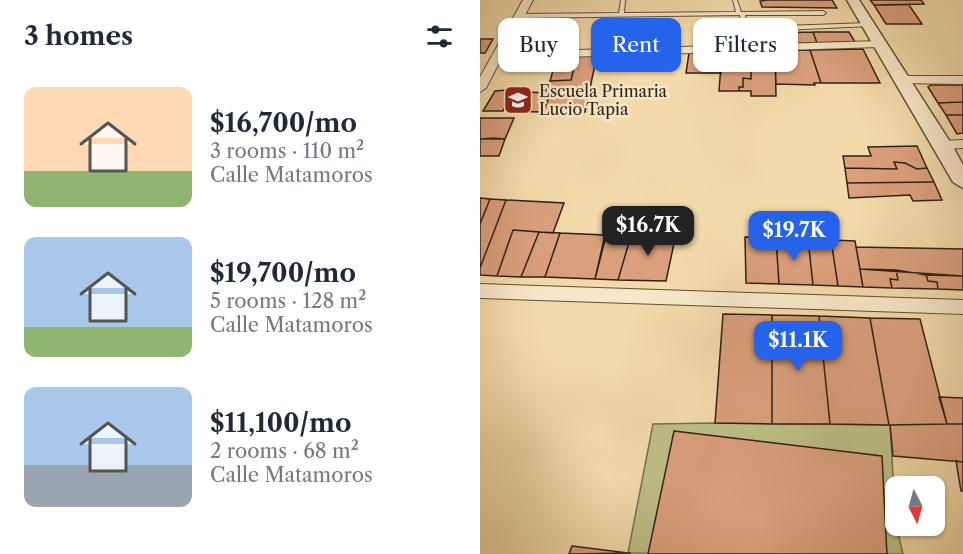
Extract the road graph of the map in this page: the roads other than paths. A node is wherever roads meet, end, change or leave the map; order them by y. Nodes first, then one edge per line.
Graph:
1 (528, 0) edge
2 (623, 0) edge
3 (735, 0) edge
4 (853, 0) edge
5 (823, 13) dead end
6 (740, 14) junction
7 (621, 15) junction
8 (519, 16) joint
9 (741, 18) edge
10 (868, 25) junction
11 (798, 27) edge
12 (879, 44) junction
13 (579, 53) edge
14 (498, 56) edge
15 (901, 80) junction
16 (963, 80) edge
17 (480, 88) edge
18 (963, 144) edge
19 (943, 145) junction
20 (963, 182) edge
21 (480, 291) edge
22 (963, 307) edge

1 - 8 street
2 - 7 lane
3 - 6 lane
4 - 10 street
5 - 6 lane
6 - 7 lane
6 - 9 lane
7 - 8 lane
10 - 11 lane
10 - 12 street
12 - 13 street
12 - 15 street
14 - 17 street
15 - 16 street
15 - 19 street
18 - 19 street
19 - 20 street
21 - 22 street

